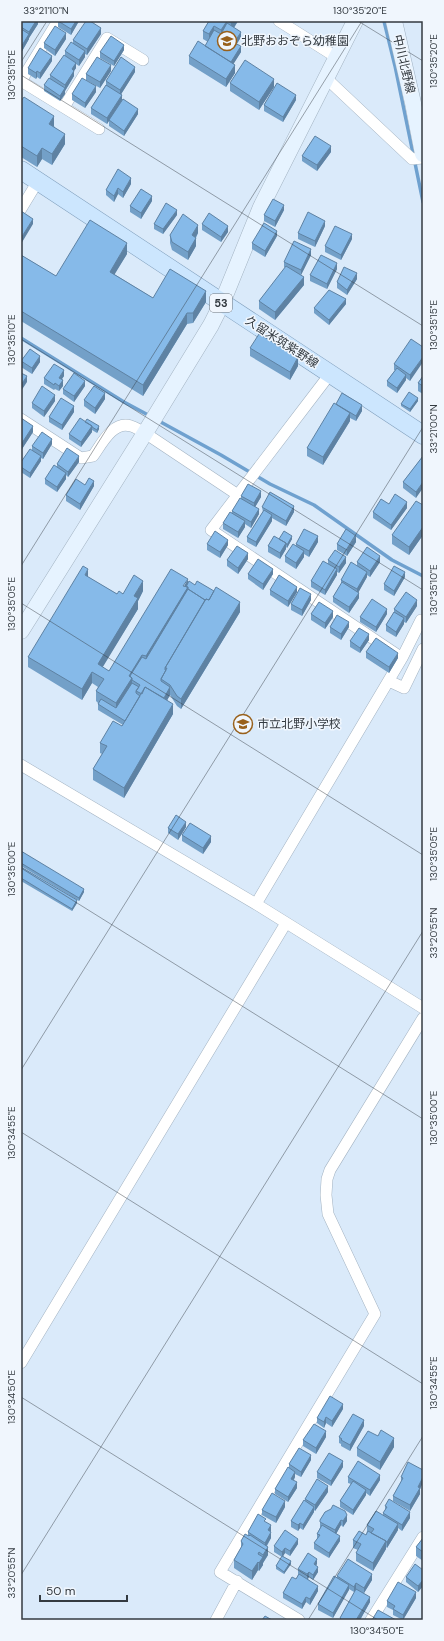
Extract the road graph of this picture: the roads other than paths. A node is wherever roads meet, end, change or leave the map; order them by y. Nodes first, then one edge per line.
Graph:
1 (58, 21) edge
2 (278, 21) edge
3 (354, 21) edge
4 (394, 21) edge
5 (336, 57) junction
6 (143, 60) dead end
7 (326, 78) junction
8 (21, 81) edge
9 (64, 107) junction
10 (99, 129) dead end
11 (419, 157) edge
12 (21, 170) edge
13 (38, 181) junction
14 (21, 209) edge
15 (222, 303) junction
16 (330, 374) junction
17 (21, 419) edge
18 (145, 433) junction
19 (423, 435) edge
20 (238, 495) junction
21 (421, 620) dead end
22 (21, 631) edge
23 (423, 650) edge
24 (402, 658) junction
25 (388, 681) junction
26 (21, 765) edge
27 (256, 904) junction
28 (286, 923) junction
29 (423, 1008) edge
30 (423, 1018) edge
31 (21, 1363) edge
32 (423, 1537) edge
33 (237, 1581) junction
34 (216, 1620) edge
35 (298, 1620) edge
36 (371, 1620) edge

1 - 8 street
2 - 5 street
3 - 5 street
4 - 11 street, 中川北野線
5 - 7 street
6 - 9 street
7 - 11 street
7 - 15 street
8 - 9 street
9 - 10 street
12 - 13 main road, 久留米筑紫野線 / 53
13 - 14 street
13 - 15 main road, 久留米筑紫野線 / 53
15 - 16 main road, 久留米筑紫野線 / 53
15 - 18 street
16 - 19 main road, 久留米筑紫野線 / 53
16 - 20 street
17 - 18 street
18 - 20 street
18 - 22 street
20 - 24 street
21 - 24 street
23 - 25 street
24 - 25 street
25 - 27 street
26 - 27 street
27 - 28 street
28 - 29 street
28 - 31 street
30 - 33 street
32 - 36 street
33 - 34 street
33 - 35 street

